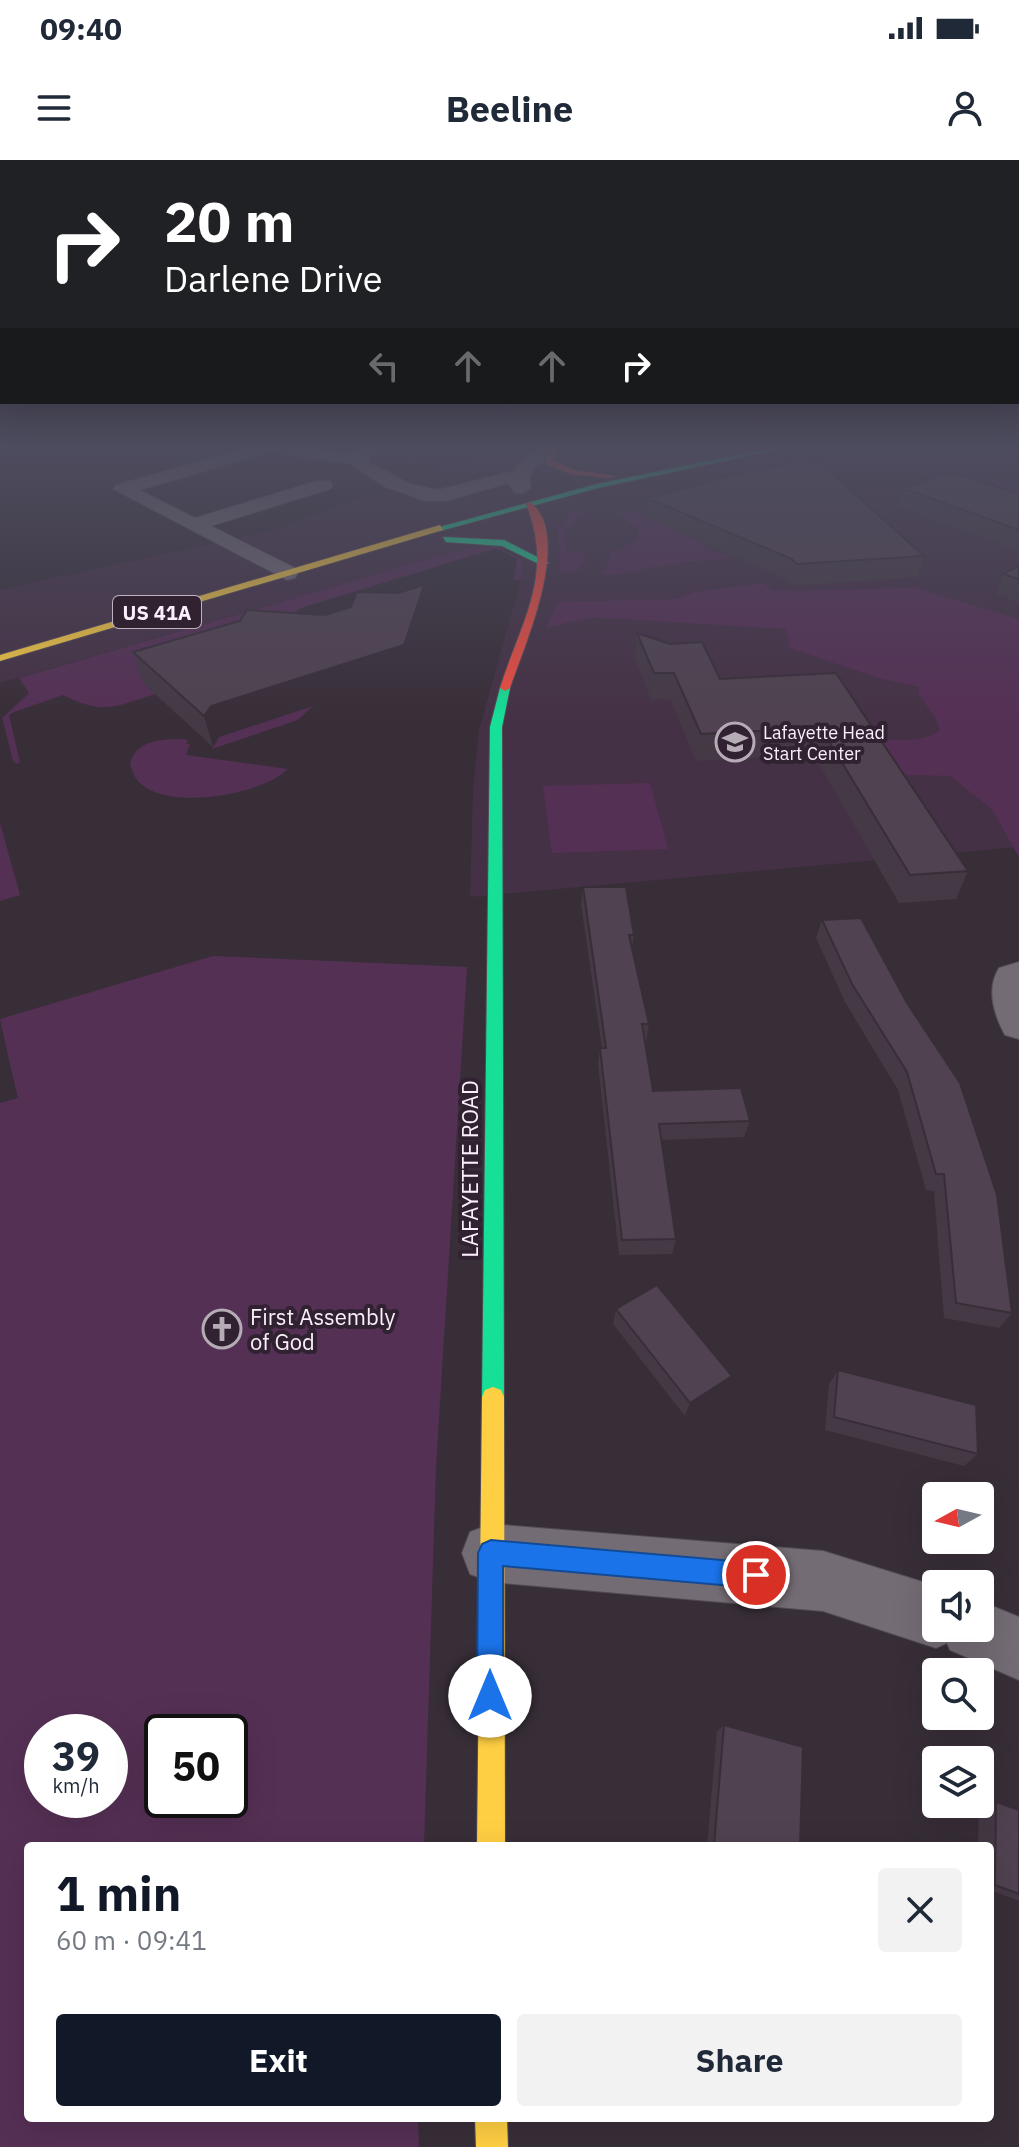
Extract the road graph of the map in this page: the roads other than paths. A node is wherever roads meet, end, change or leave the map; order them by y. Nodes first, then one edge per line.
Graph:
1 (219, 537) edge
2 (409, 537) edge
3 (540, 537) edge
4 (404, 538) junction
5 (544, 563) junction
6 (287, 573) junction
7 (0, 658) edge
8 (1019, 975) edge
9 (1019, 1025) edge
10 (491, 1553) junction
11 (922, 1613) edge
12 (994, 1638) edge
13 (1019, 1649) edge
14 (491, 1842) edge
15 (491, 2122) edge
16 (492, 2147) edge

1 - 6 street
2 - 4 main road, US 41A
3 - 5 main road, LAFAYETTE ROAD
4 - 5 main road
4 - 6 main road, US 41A
5 - 10 main road, LAFAYETTE ROAD
6 - 7 main road, US 41A
8 - 9 street
10 - 11 street
10 - 14 main road, LAFAYETTE ROAD
12 - 13 street
15 - 16 main road

